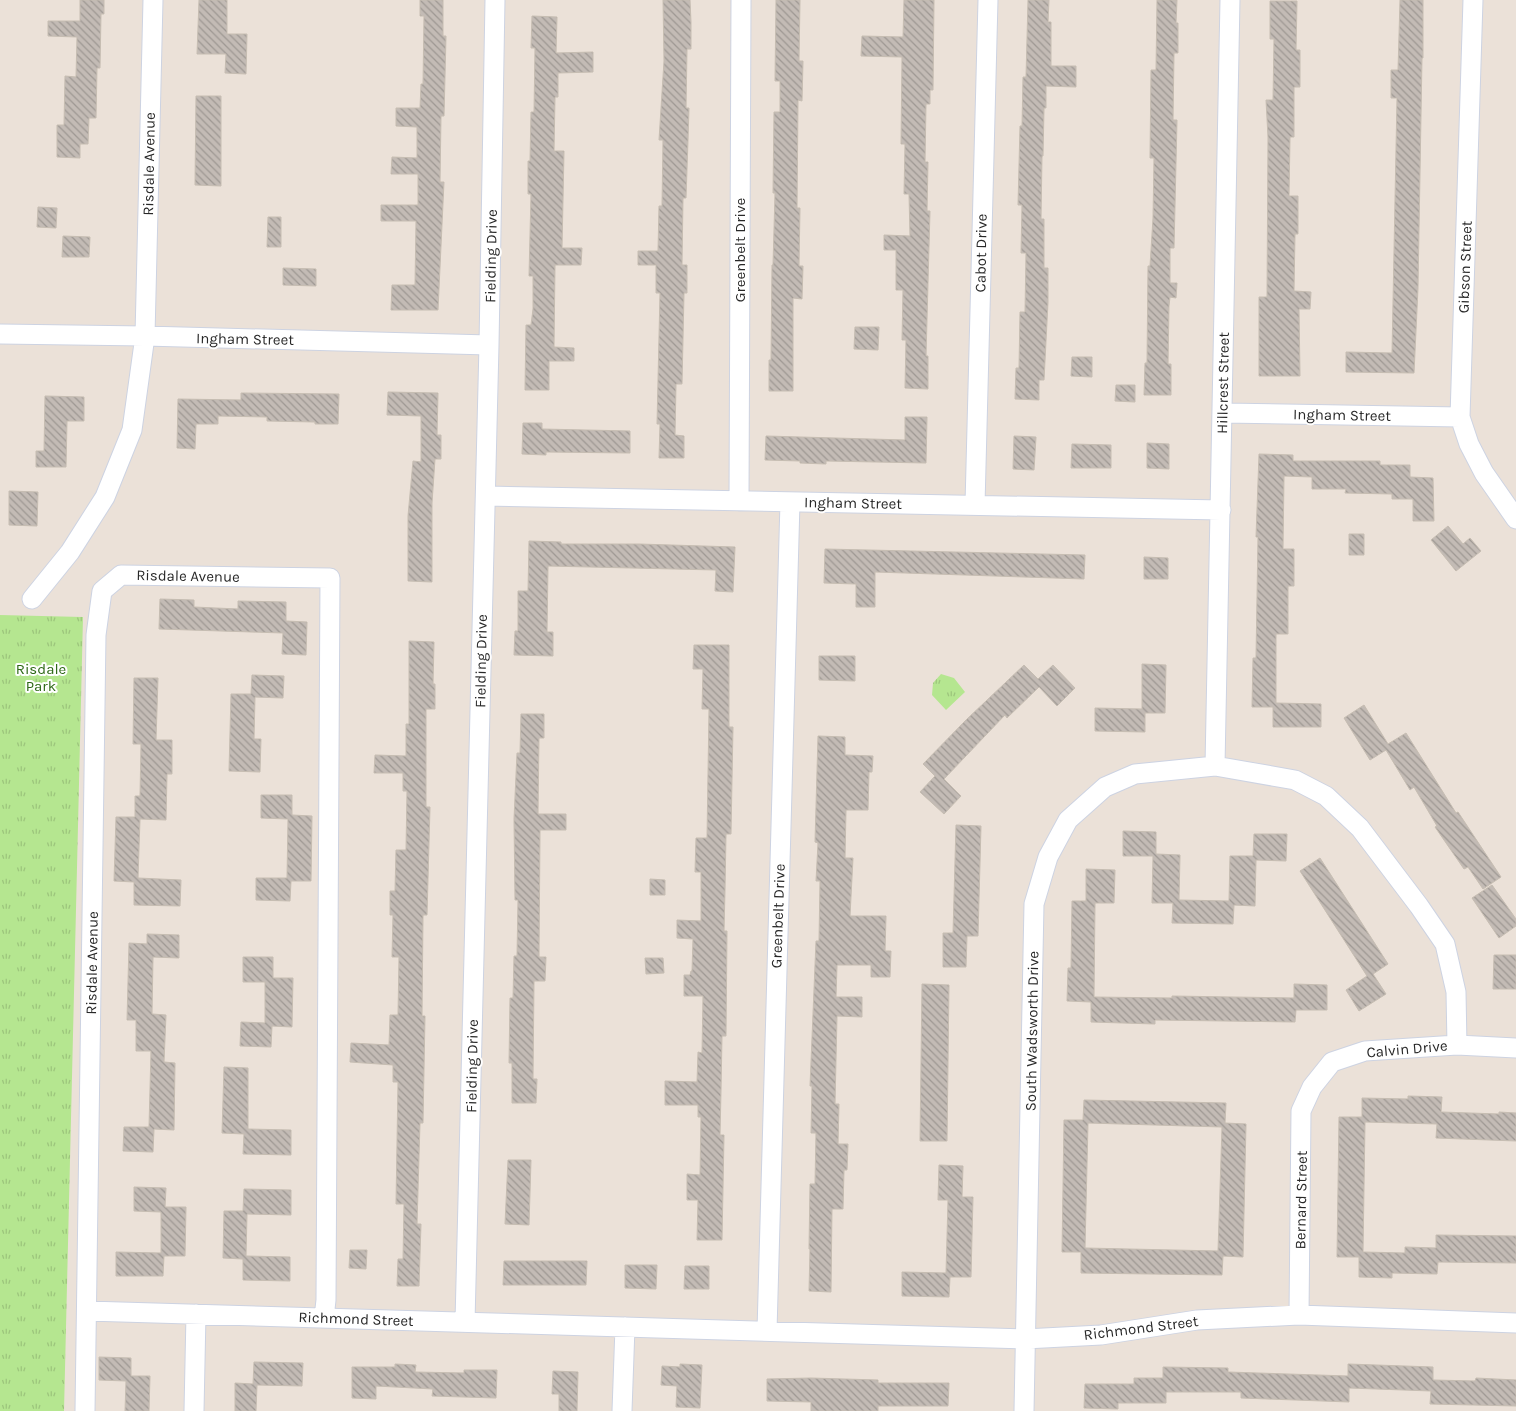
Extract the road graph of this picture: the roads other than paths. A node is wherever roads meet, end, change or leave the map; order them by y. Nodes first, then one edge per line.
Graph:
1 (153, 0) edge
2 (495, 0) edge
3 (741, 0) edge
4 (988, 0) edge
5 (1230, 0) edge
6 (1473, 0) edge
7 (0, 334) edge
8 (146, 336) junction
9 (489, 344) junction
10 (1223, 413) junction
11 (1460, 417) junction
12 (486, 496) junction
13 (739, 501) junction
14 (790, 502) junction
15 (976, 505) junction
16 (1221, 510) junction
17 (1516, 519) edge
18 (32, 599) dead end
19 (1215, 766) junction
20 (1457, 1045) junction
21 (1516, 1048) edge
22 (1312, 1087) joint
23 (87, 1311) junction
24 (196, 1314) junction
25 (1299, 1315) junction
26 (324, 1318) junction
27 (466, 1322) junction
28 (1516, 1323) edge
29 (625, 1327) junction
30 (767, 1331) junction
31 (1025, 1339) junction
32 (85, 1411) edge
33 (194, 1411) edge
34 (622, 1411) edge
35 (1024, 1411) edge

1 - 8 street, Risdale Avenue
2 - 9 street, Fielding Drive
3 - 13 street, Greenbelt Drive
4 - 15 street, Cabot Drive
5 - 10 street, Hillcrest Street
6 - 11 street, Gibson Street
7 - 8 street, Ingham Street
8 - 9 street, Ingham Street
8 - 18 street, Risdale Avenue
9 - 12 street, Fielding Drive
10 - 11 street, Ingham Street
10 - 16 street, Hillcrest Street
11 - 17 street, Gibson Street
12 - 13 street, Ingham Street
12 - 27 street, Fielding Drive
13 - 14 street, Ingham Street
14 - 15 street, Ingham Street
14 - 30 street, Greenbelt Drive
15 - 16 street, Ingham Street
16 - 19 street, Hillcrest Street
19 - 20 street, South Wadsworth Drive
19 - 31 street, South Wadsworth Drive
20 - 21 street, Calvin Drive
20 - 22 street, Calvin Drive
22 - 25 street, Bernard Street
23 - 24 street, Richmond Street
23 - 26 street, Risdale Avenue
23 - 32 street, Risdale Avenue
24 - 26 street, Richmond Street
24 - 33 street
25 - 28 street, Richmond Street
25 - 31 street, Richmond Street
26 - 27 street, Richmond Street
27 - 29 street, Richmond Street
29 - 30 street, Richmond Street
29 - 34 street
30 - 31 street, Richmond Street
31 - 35 street, South Wadsworth Drive

